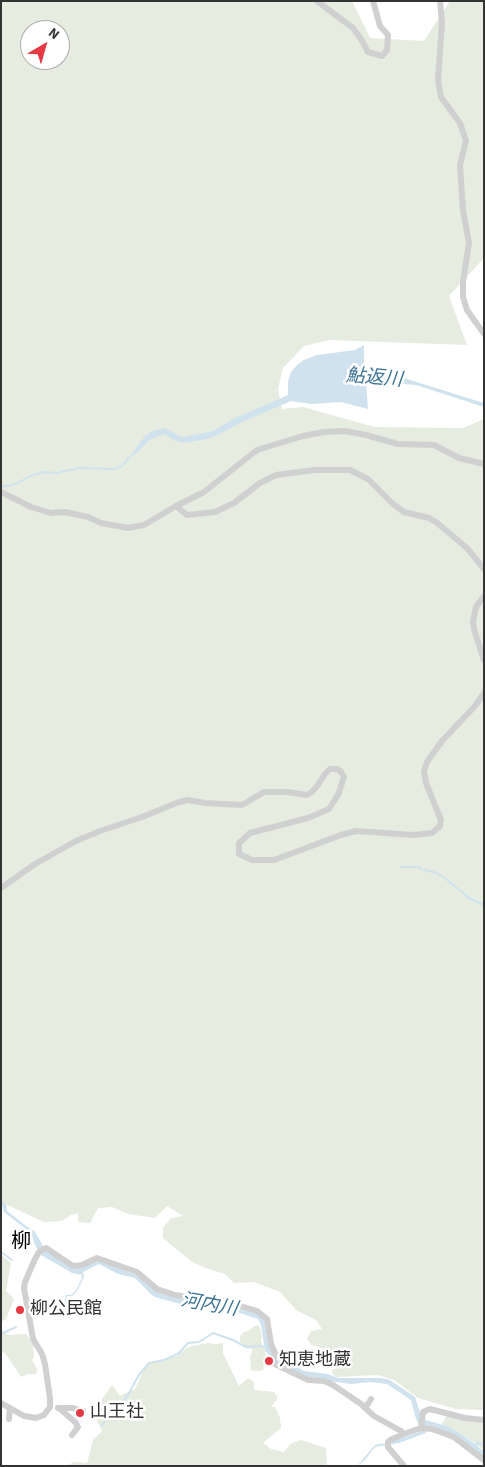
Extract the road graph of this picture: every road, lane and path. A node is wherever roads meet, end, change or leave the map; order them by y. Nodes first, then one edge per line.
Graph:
1 (317, 1) edge
2 (373, 1) edge
3 (440, 1) edge
4 (484, 334) edge
5 (484, 464) edge
6 (1, 492) edge
7 (176, 506) junction
8 (484, 569) edge
9 (484, 596) edge
10 (484, 660) edge
11 (484, 693) edge
12 (1, 888) edge
13 (371, 1399) dead end
14 (1, 1403) edge
15 (50, 1406) junction
16 (364, 1407) junction
17 (10, 1408) junction
18 (59, 1408) junction
19 (83, 1411) dead end
20 (9, 1419) dead end
21 (484, 1420) edge
22 (423, 1426) junction
23 (404, 1434) junction
24 (72, 1435) dead end
25 (484, 1460) edge
26 (404, 1466) edge

1 - 2 street
3 - 4 street
5 - 7 street
6 - 7 street
7 - 8 street
9 - 10 street
11 - 12 street
13 - 16 street
14 - 17 street
15 - 16 street
15 - 17 street
15 - 18 street
16 - 23 street
17 - 20 street
18 - 19 street
18 - 24 street
21 - 22 street
22 - 23 street
22 - 25 street
23 - 26 street

